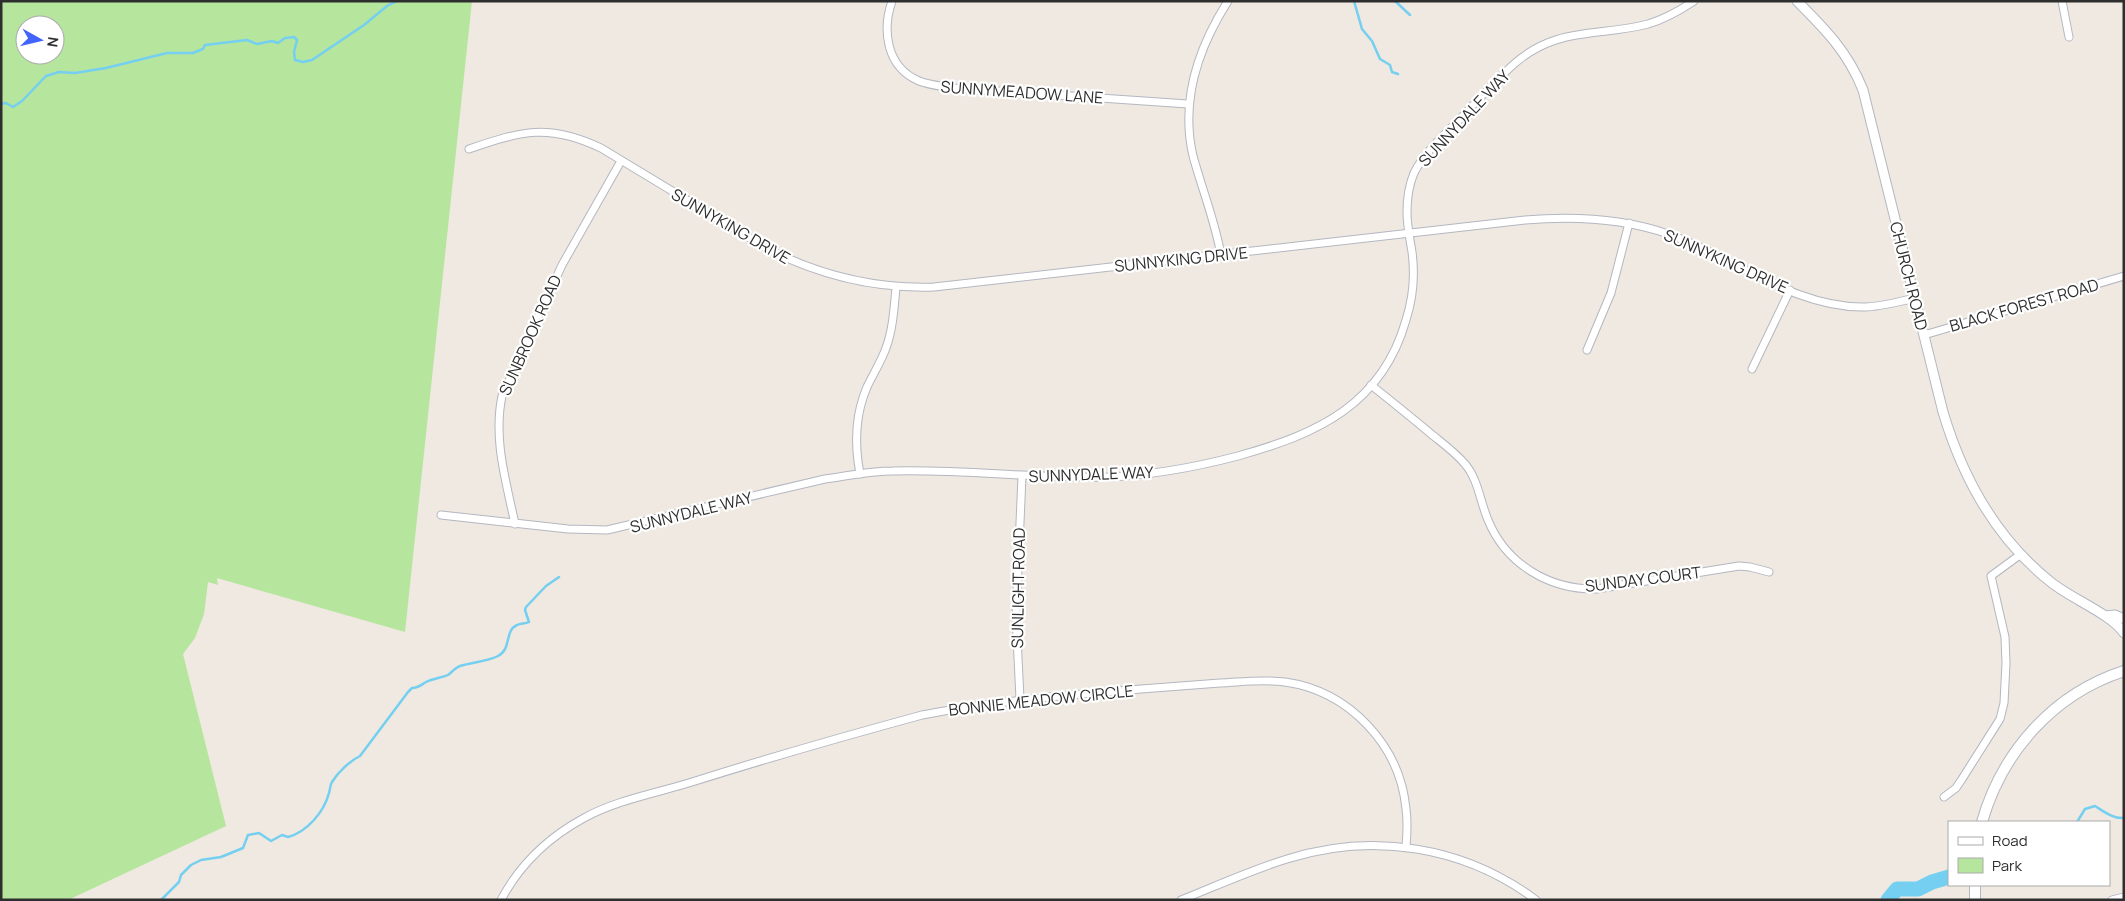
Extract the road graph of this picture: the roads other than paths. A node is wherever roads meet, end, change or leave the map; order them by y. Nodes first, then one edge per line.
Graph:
1 (892, 1) edge
2 (1228, 1) edge
3 (1694, 1) edge
4 (1797, 1) edge
5 (2062, 1) edge
6 (2069, 37) dead end
7 (1188, 104) junction
8 (469, 149) dead end
9 (621, 161) junction
10 (1629, 223) junction
11 (1409, 234) junction
12 (1221, 255) junction
13 (2124, 276) edge
14 (896, 288) junction
15 (1790, 290) junction
16 (1915, 298) junction
17 (1924, 335) junction
18 (1587, 350) dead end
19 (1752, 369) dead end
20 (1371, 385) junction
21 (860, 474) junction
22 (1022, 476) junction
23 (441, 515) dead end
24 (515, 524) junction
25 (2021, 554) junction
26 (1769, 572) dead end
27 (2106, 616) junction
28 (2124, 619) edge
29 (2124, 633) edge
30 (2124, 671) edge
31 (1020, 699) junction
32 (1944, 797) dead end
33 (1982, 821) edge
34 (1406, 847) junction
35 (1976, 886) edge
36 (2124, 897) edge
37 (501, 900) edge
38 (1181, 900) edge
39 (1536, 900) edge
40 (1975, 900) edge
41 (2112, 900) edge

1 - 7 street, SUNNYMEADOW LANE
2 - 7 street
3 - 11 street, SUNNYDALE WAY
4 - 16 street, CHURCH ROAD
5 - 6 street
7 - 12 street
8 - 9 street, SUNNYKING DRIVE
9 - 14 street, SUNNYKING DRIVE
9 - 24 street, SUNBROOK ROAD
10 - 11 street, SUNNYKING DRIVE
10 - 15 street, SUNNYKING DRIVE
10 - 18 street
11 - 12 street, SUNNYKING DRIVE
11 - 20 street, SUNNYDALE WAY
12 - 14 street, SUNNYKING DRIVE
13 - 17 street, BLACK FOREST ROAD
14 - 21 street
15 - 16 street, SUNNYKING DRIVE
15 - 19 street
16 - 17 street, CHURCH ROAD
17 - 25 street, CHURCH ROAD
20 - 22 street, SUNNYDALE WAY
20 - 26 street, SUNDAY COURT
21 - 22 street, SUNNYDALE WAY
21 - 24 street, SUNNYDALE WAY
22 - 31 street, SUNLIGHT ROAD
23 - 24 street, SUNNYDALE WAY
25 - 27 street, CHURCH ROAD
25 - 32 street
27 - 28 street
27 - 29 street, CHURCH ROAD
30 - 33 main road
31 - 34 street, BONNIE MEADOW CIRCLE
31 - 37 street, BONNIE MEADOW CIRCLE
34 - 38 street
34 - 39 street
35 - 40 main road
36 - 41 street

